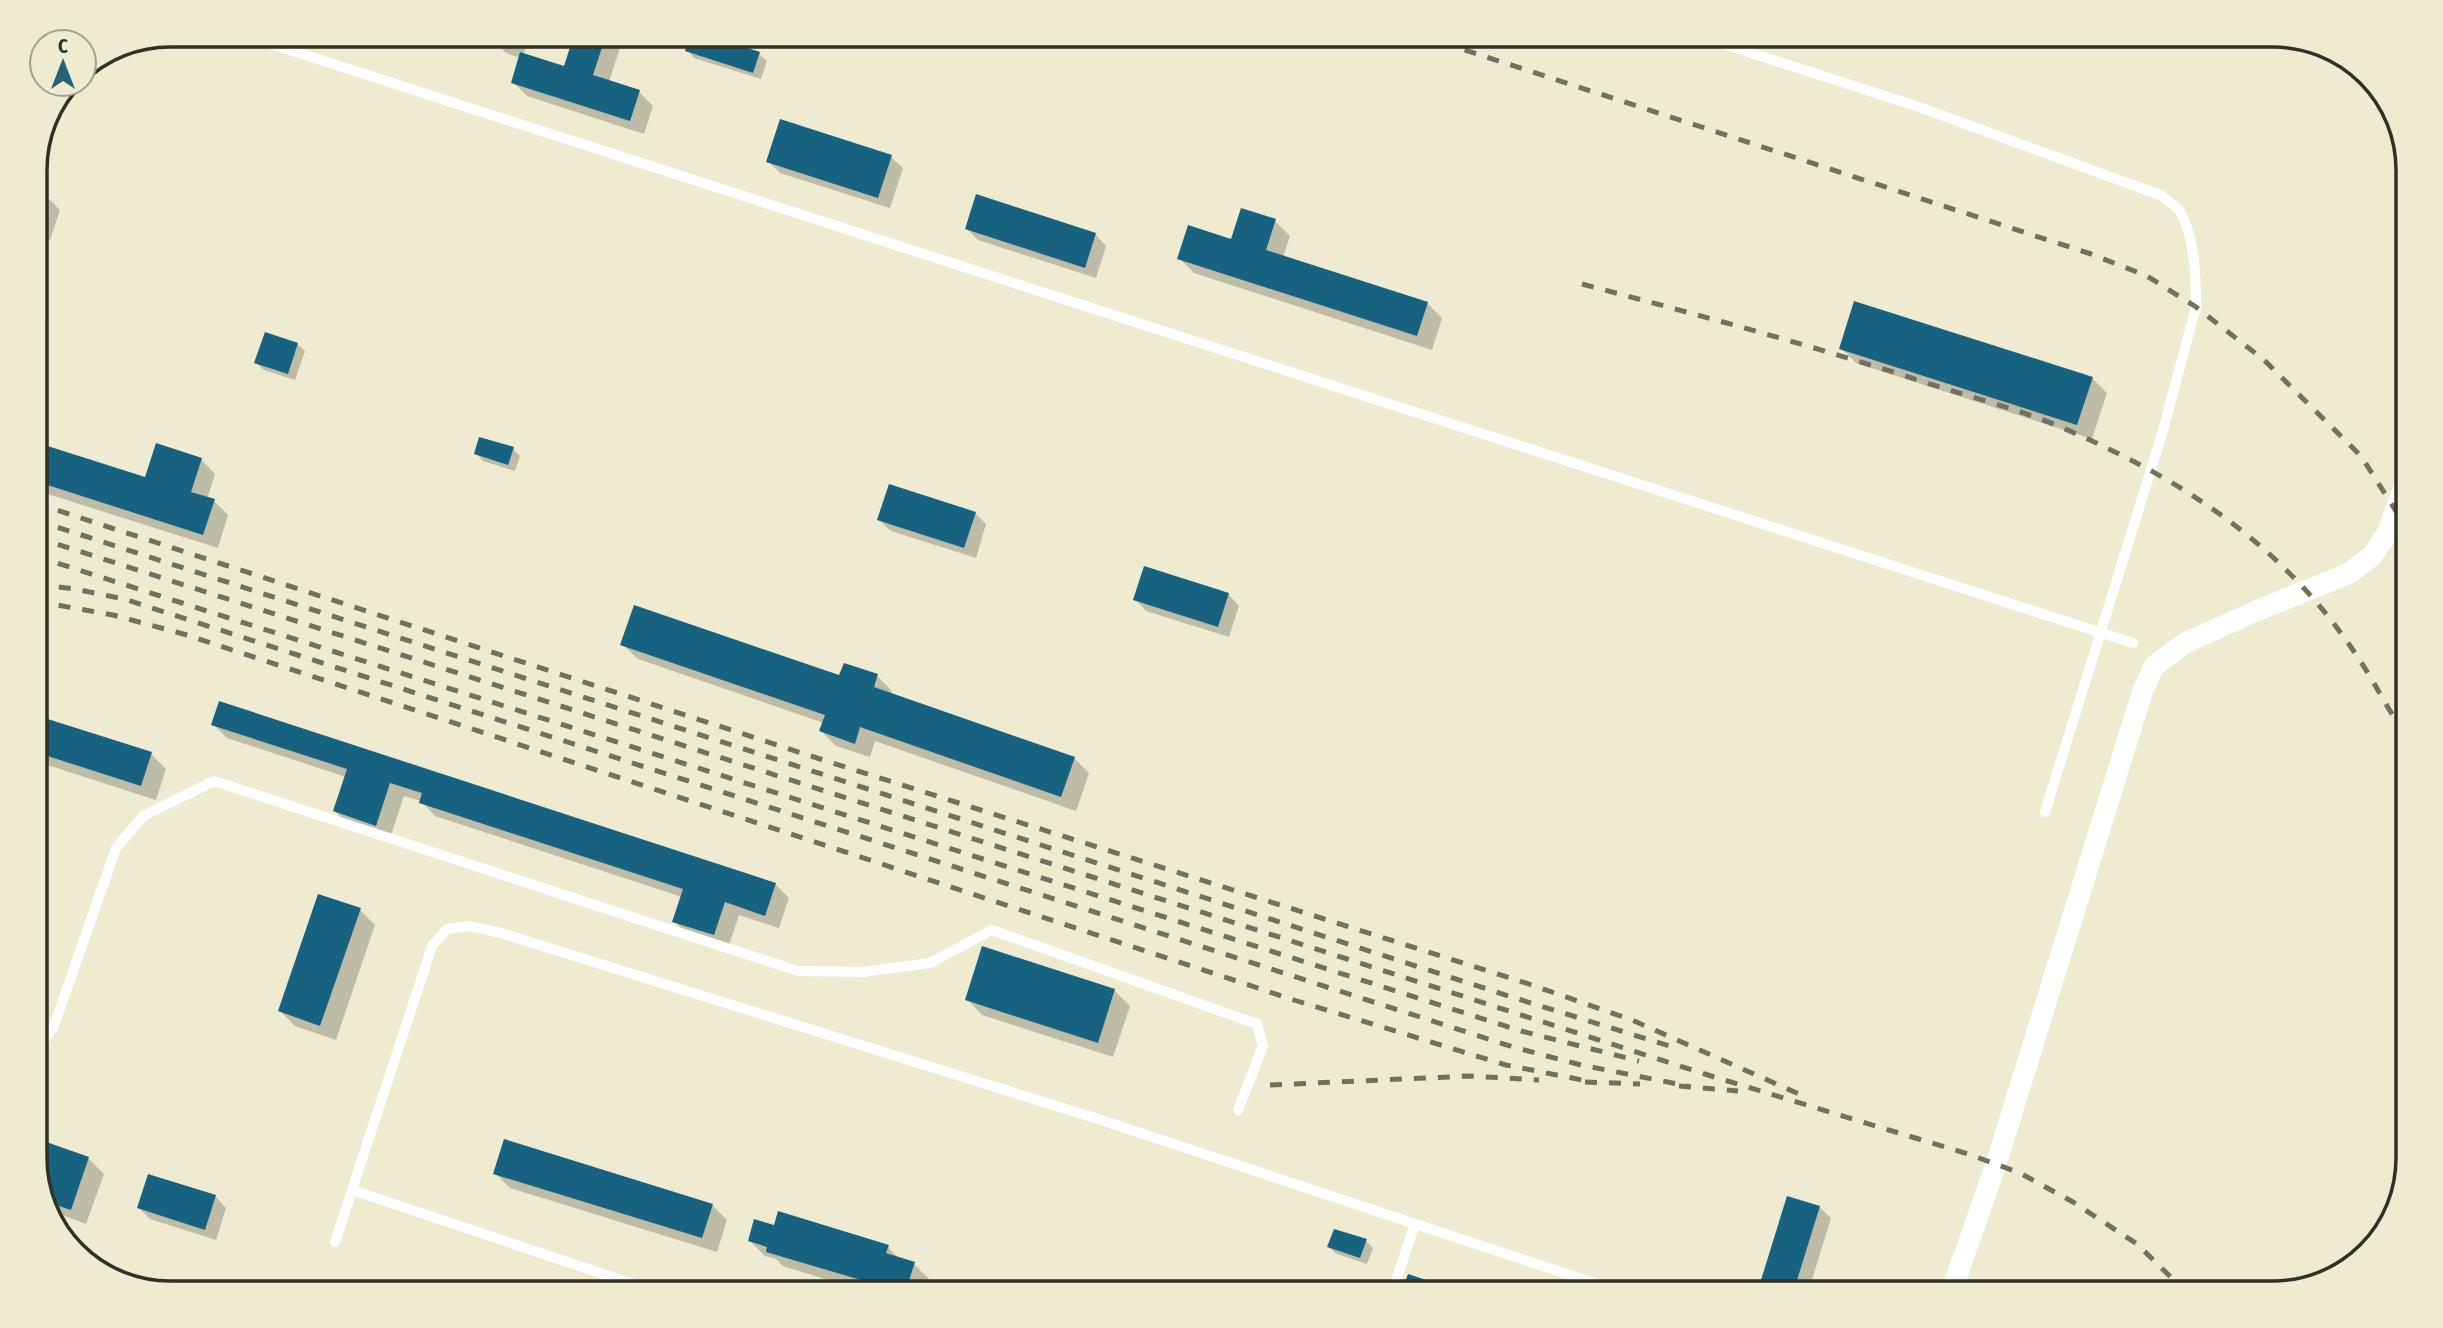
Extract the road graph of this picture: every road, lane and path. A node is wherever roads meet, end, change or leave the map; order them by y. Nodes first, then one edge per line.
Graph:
1 (280, 47) edge
2 (1733, 47) edge
3 (2395, 511) edge
4 (2102, 634) junction
5 (2133, 643) dead end
6 (2045, 812) dead end
7 (48, 1035) edge
8 (1238, 1110) dead end
9 (352, 1190) junction
10 (1415, 1224) junction
11 (335, 1242) dead end
12 (624, 1281) edge
13 (1396, 1281) edge
14 (1588, 1281) edge
15 (1955, 1281) edge

1 - 4 lane
2 - 4 lane
3 - 15 street
4 - 5 lane
4 - 6 lane
7 - 8 lane
9 - 10 lane
9 - 11 lane
9 - 12 lane
10 - 13 lane
10 - 14 lane

